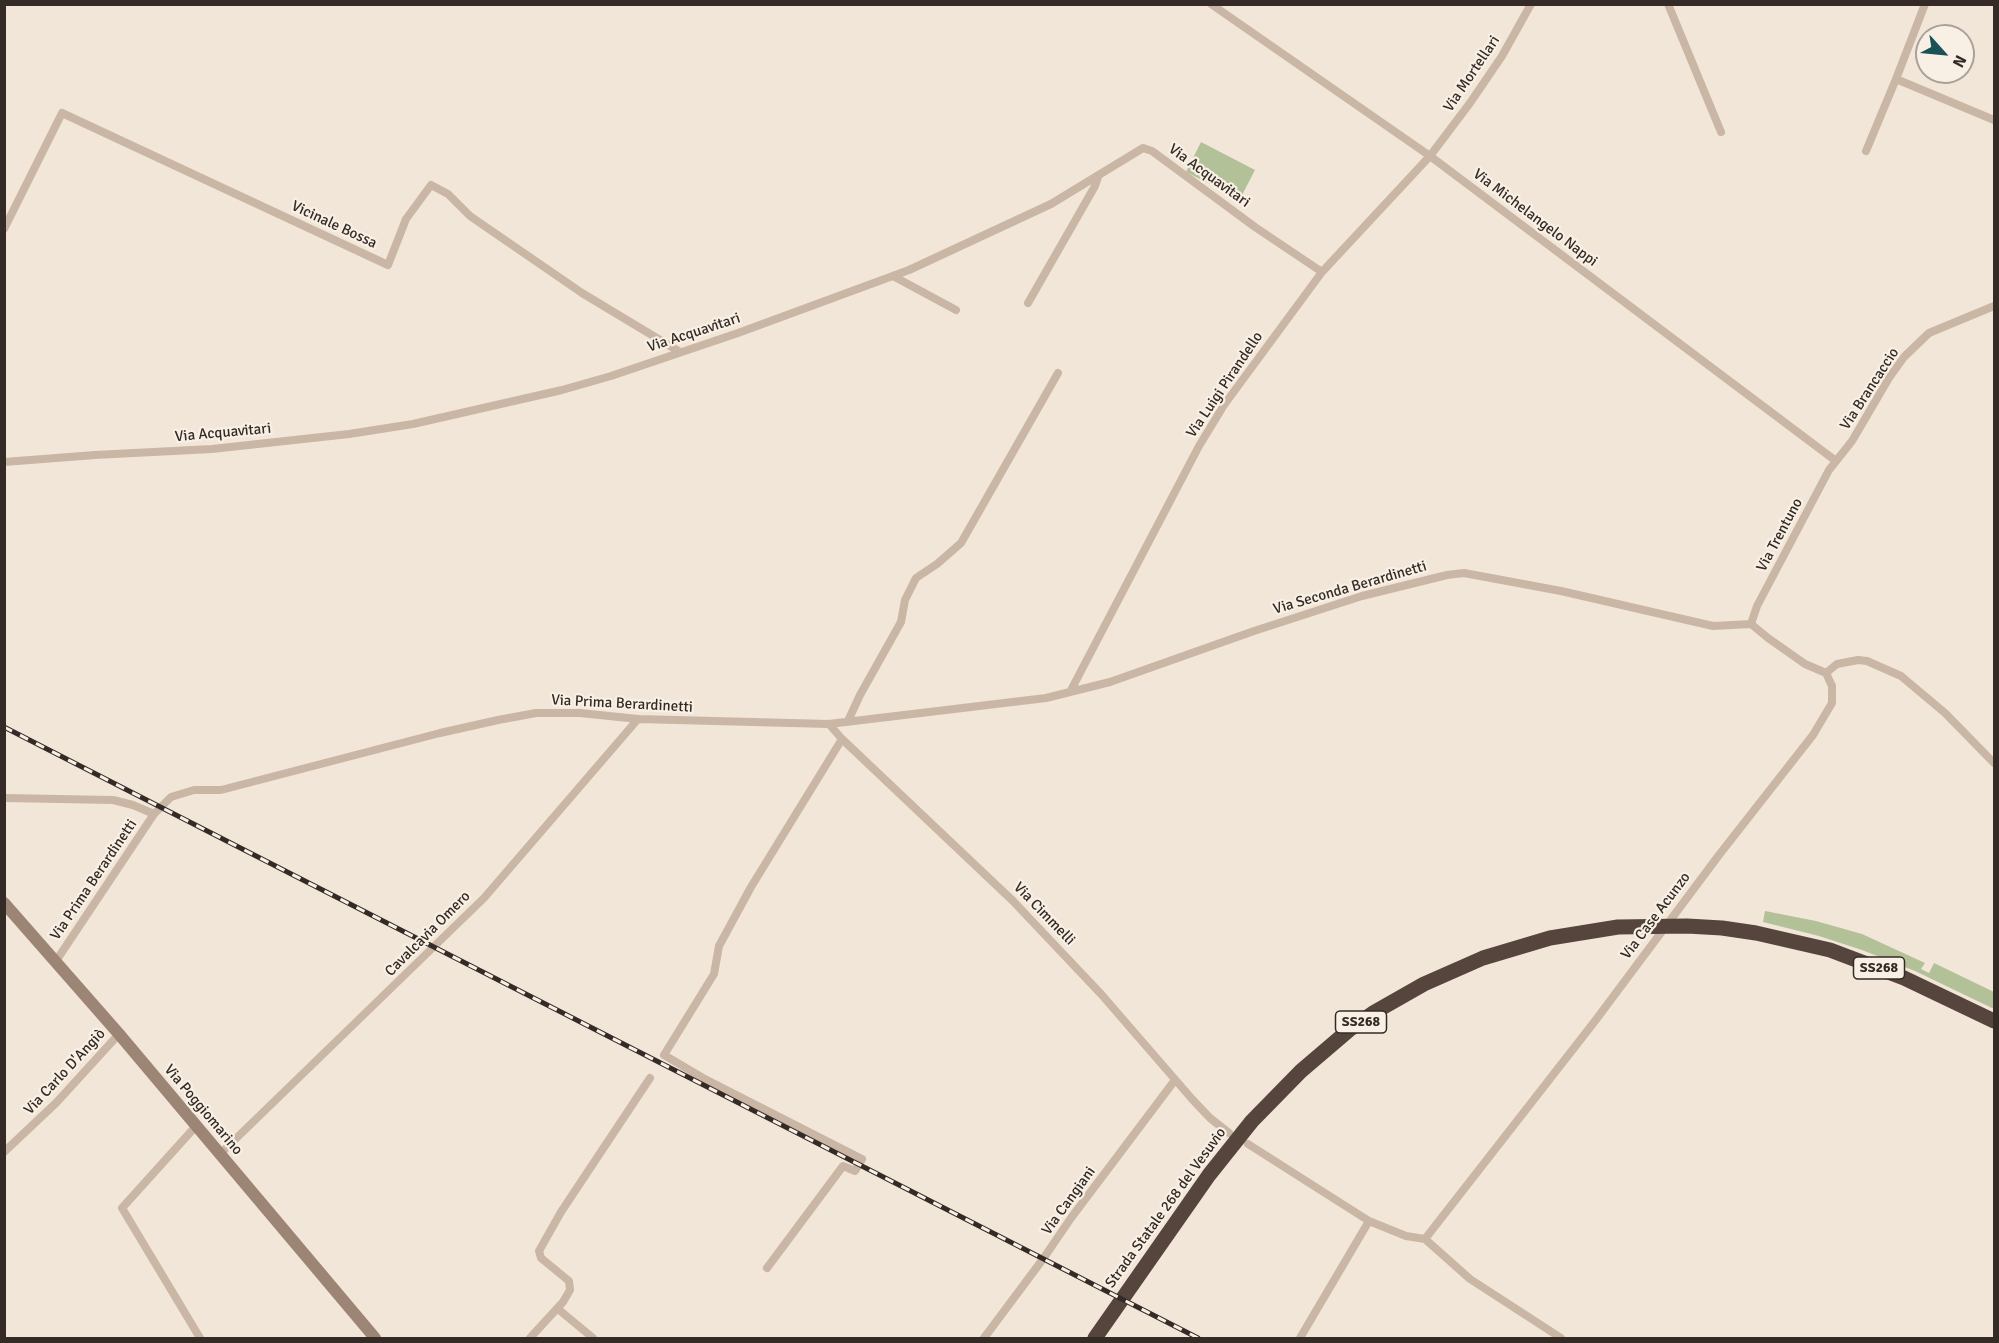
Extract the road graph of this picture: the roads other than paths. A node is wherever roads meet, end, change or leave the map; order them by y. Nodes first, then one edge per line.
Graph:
1 (1211, 4) edge
2 (1531, 4) edge
3 (1668, 4) edge
4 (1925, 4) edge
5 (1896, 79) junction
6 (1995, 120) edge
7 (1721, 132) dead end
8 (1866, 151) dead end
9 (1430, 156) junction
10 (1098, 177) junction
11 (4, 229) edge
12 (1322, 272) junction
13 (893, 276) junction
14 (1028, 303) dead end
15 (1995, 306) edge
16 (956, 310) dead end
17 (680, 351) junction
18 (1058, 373) dead end
19 (1836, 461) junction
20 (4, 462) edge
21 (1751, 624) junction
22 (1826, 673) junction
23 (1070, 692) junction
24 (638, 719) junction
25 (848, 721) junction
26 (829, 724) junction
27 (842, 739) junction
28 (1995, 763) edge
29 (4, 798) edge
30 (154, 814) junction
31 (4, 903) edge
32 (56, 961) junction
33 (1995, 1021) edge
34 (118, 1034) junction
35 (650, 1078) dead end
36 (1176, 1080) junction
37 (196, 1126) junction
38 (1229, 1133) dead end
39 (1248, 1144) dead end
40 (4, 1152) edge
41 (220, 1154) junction
42 (1369, 1221) junction
43 (1425, 1239) junction
44 (767, 1268) dead end
45 (558, 1309) junction
46 (200, 1338) edge
47 (375, 1338) edge
48 (530, 1338) edge
49 (593, 1338) edge
50 (984, 1338) edge
51 (1095, 1338) edge
52 (1300, 1338) edge
53 (1561, 1338) edge

1 - 9 street, Via Michelangelo Nappi
2 - 9 street, Via Mortellari
3 - 7 street
4 - 5 street
5 - 6 street
5 - 8 street
9 - 12 street, Via Luigi Pirandello
9 - 19 street, Via Michelangelo Nappi
10 - 12 street, Via Acquavitari
10 - 13 street, Via Acquavitari
10 - 14 street
11 - 17 street, Vicinale Bossa
12 - 23 street, Via Luigi Pirandello
13 - 16 street
13 - 17 street, Via Acquavitari
15 - 19 street, Via Brancaccio
17 - 20 street, Via Acquavitari
18 - 25 street
19 - 21 street, Via Trentuno
21 - 22 street
21 - 23 street, Via Seconda Berardinetti
22 - 28 street
22 - 43 street, Via Case Acunzo
23 - 25 street, Via Prima Berardinetti
24 - 26 street, Via Prima Berardinetti
24 - 30 street, Via Prima Berardinetti
24 - 41 street, Cavalcavia Omero
25 - 26 street, Via Prima Berardinetti
26 - 27 street, Via Cimmelli
27 - 36 street, Via Cimmelli
27 - 44 street
29 - 30 street, Via Prima Berardinetti
30 - 32 street, Via Prima Berardinetti
31 - 32 main road, Via Poggiomarino
32 - 34 main road, Via Poggiomarino
33 - 51 highway, Strada Statale 268 del Vesuvio / SS268
34 - 37 main road, Via Poggiomarino
34 - 40 street, Via Carlo D'Angiò
35 - 45 street
36 - 38 street, Via Cimmelli
36 - 50 street, Via Cangiani
37 - 41 main road, Via Poggiomarino
37 - 46 street
39 - 42 street
41 - 47 main road, Via Poggiomarino
42 - 43 street
42 - 52 street
43 - 53 street
45 - 48 street
45 - 49 street

